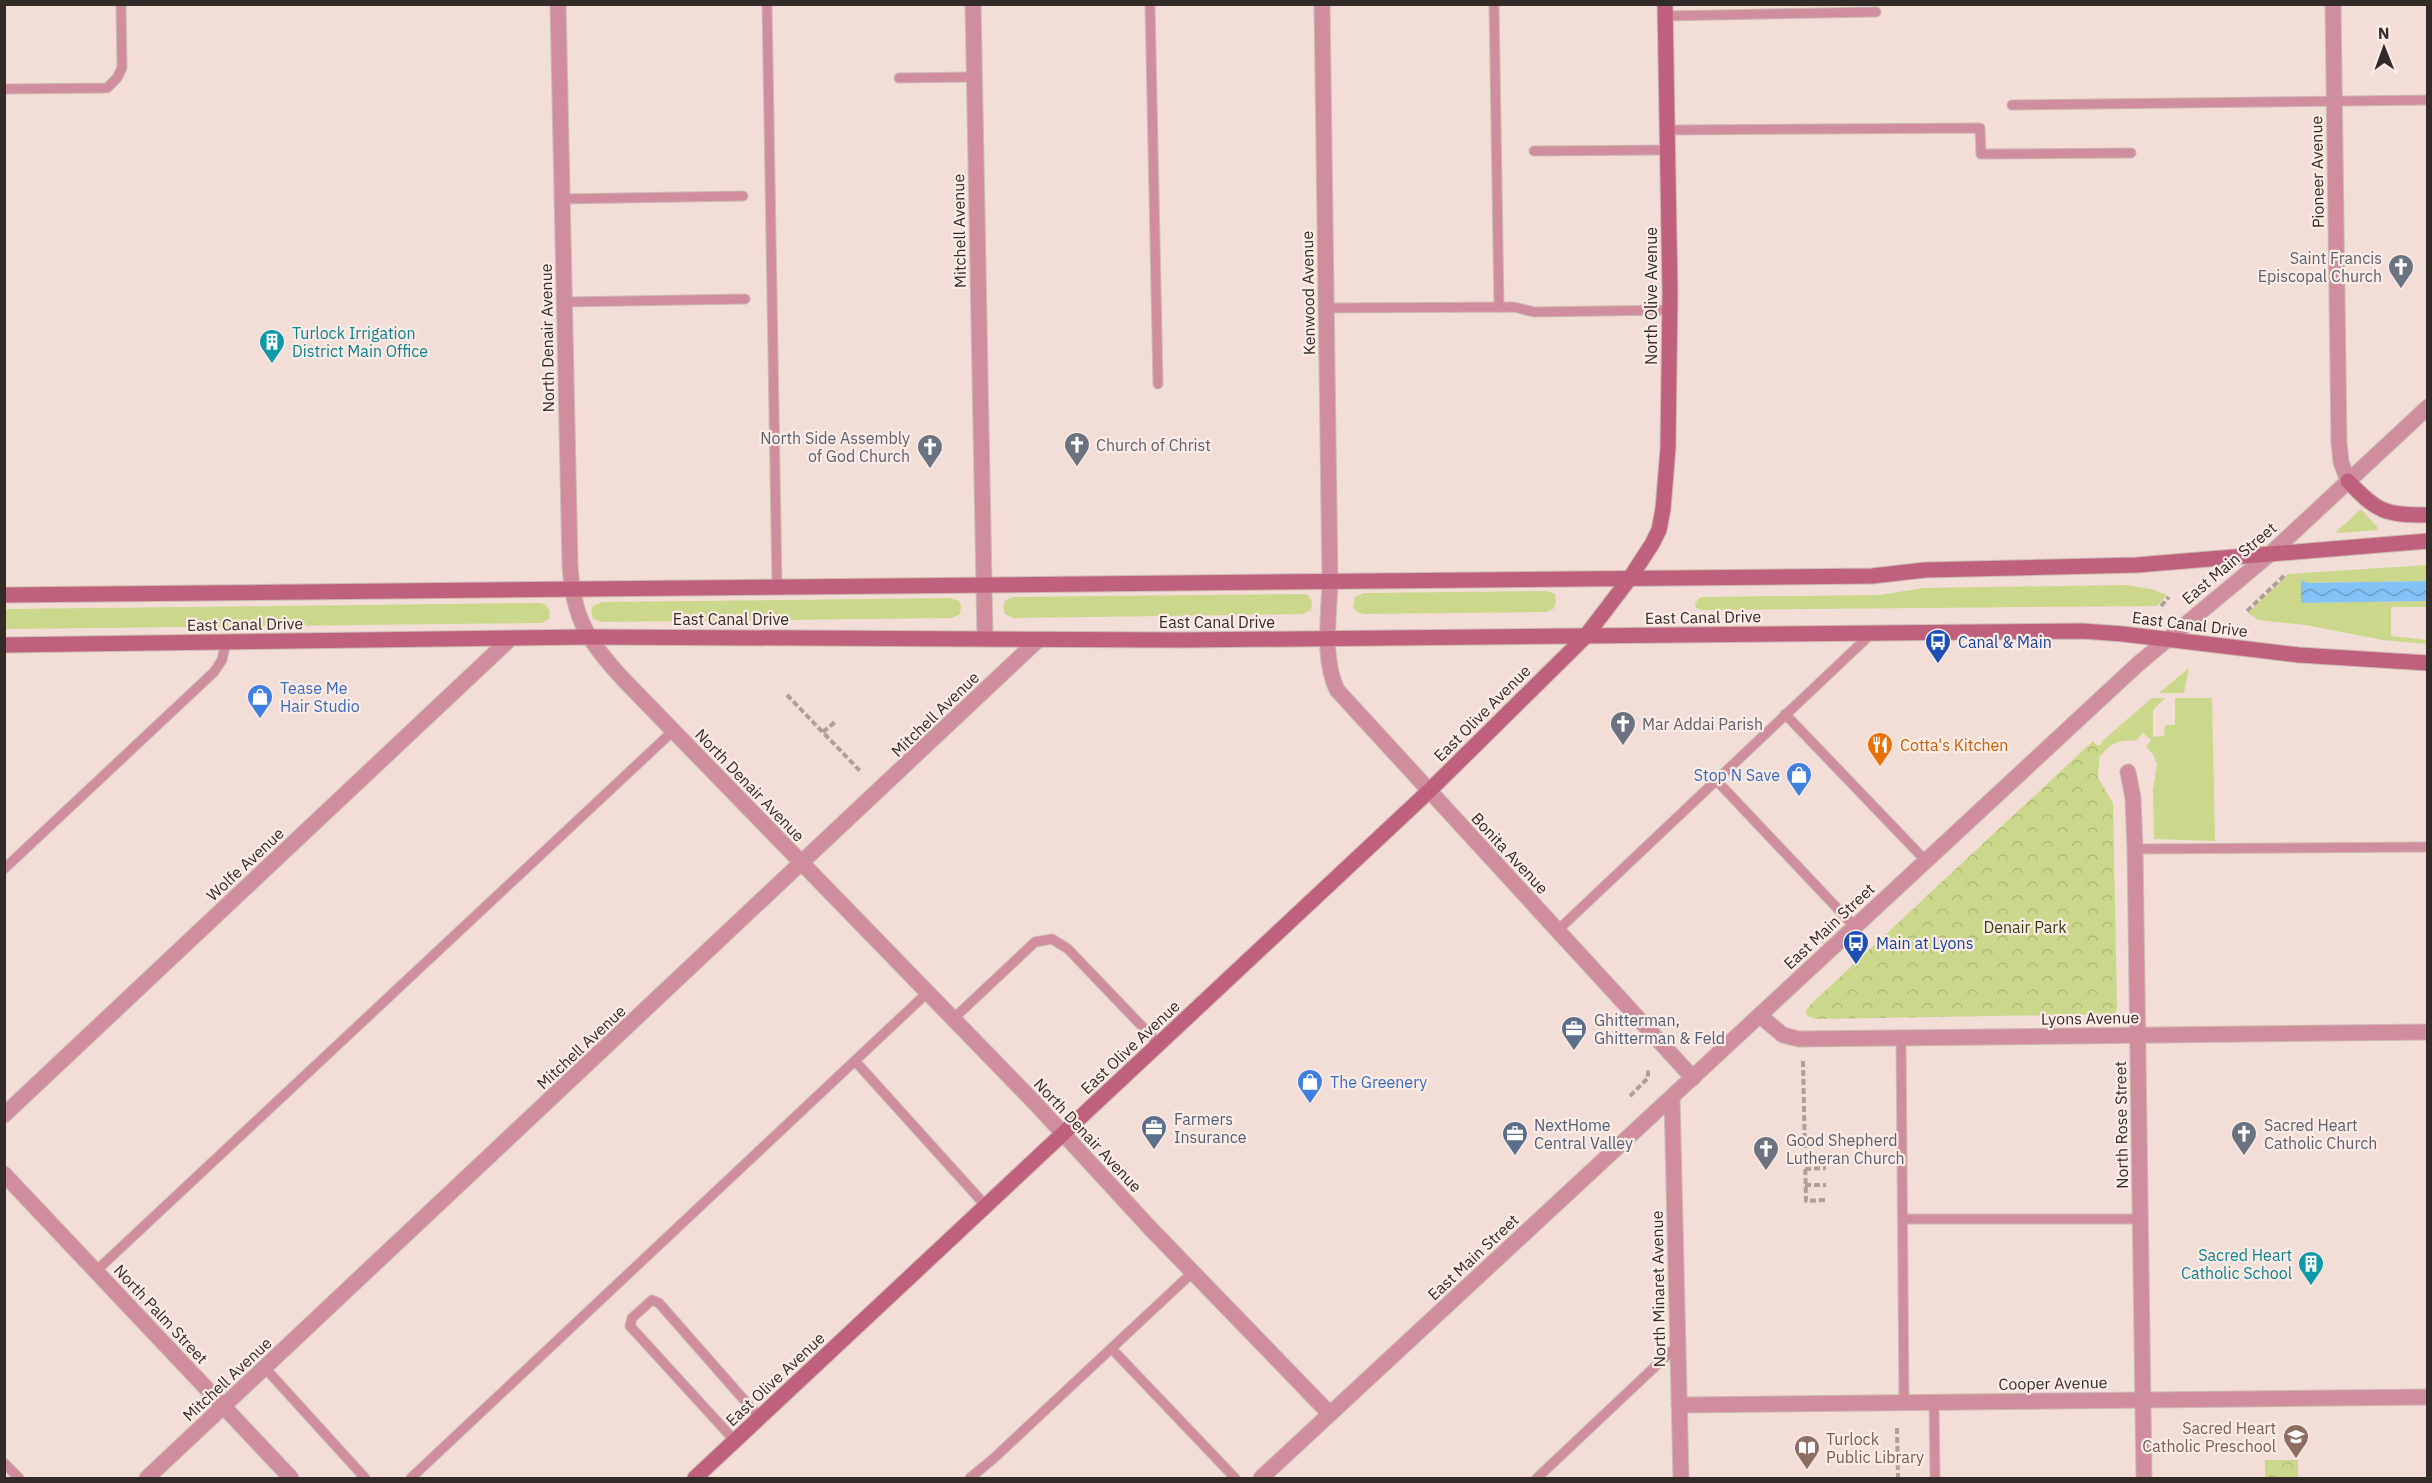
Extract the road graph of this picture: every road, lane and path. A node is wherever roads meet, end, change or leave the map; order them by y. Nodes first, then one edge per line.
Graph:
1 (121, 4) edge
2 (558, 4) edge
3 (767, 4) edge
4 (973, 4) edge
5 (1150, 4) edge
6 (1322, 4) edge
7 (1494, 4) edge
8 (2333, 4) edge
9 (1811, 9) edge
10 (1665, 10) edge
11 (1876, 12) dead end
12 (974, 77) junction
13 (899, 78) dead end
14 (4, 89) edge
15 (2427, 99) edge
16 (2334, 102) junction
17 (2012, 105) dead end
18 (1667, 130) junction
19 (1668, 150) junction
20 (1534, 151) dead end
21 (2131, 153) dead end
22 (743, 196) dead end
23 (562, 199) junction
24 (745, 299) dead end
25 (565, 302) junction
26 (1499, 307) junction
27 (1326, 308) junction
28 (1670, 310) junction
29 (1158, 384) dead end
30 (2427, 407) edge
31 (2348, 481) junction
32 (2427, 514) edge
33 (2427, 541) edge
34 (2270, 554) junction
35 (2286, 574) dead end
36 (1630, 578) junction
37 (1330, 582) junction
38 (984, 585) junction
39 (777, 587) junction
40 (571, 589) junction
41 (4, 595) edge
42 (2169, 597) dead end
43 (2161, 606) dead end
44 (2247, 611) dead end
45 (1871, 634) junction
46 (589, 637) junction
47 (1585, 637) junction
48 (985, 638) junction
49 (510, 639) junction
50 (1328, 639) junction
51 (1038, 640) junction
52 (2167, 640) junction
53 (226, 642) junction
54 (4, 645) edge
55 (2427, 663) edge
56 (787, 695) dead end
57 (1785, 714) junction
58 (834, 722) dead end
59 (673, 731) junction
60 (823, 732) junction
61 (2128, 772) dead end
62 (862, 773) dead end
63 (1716, 780) junction
64 (1428, 792) junction
65 (2427, 847) edge
66 (2135, 849) junction
67 (1926, 861) junction
68 (802, 864) junction
69 (4, 869) edge
70 (1855, 927) junction
71 (1557, 931) junction
72 (927, 993) junction
73 (1760, 1016) junction
74 (953, 1019) junction
75 (2427, 1032) edge
76 (2138, 1035) junction
77 (1901, 1038) junction
78 (1159, 1044) junction
79 (855, 1061) junction
80 (1803, 1061) dead end
81 (1648, 1068) dead end
82 (1693, 1078) junction
83 (1630, 1096) dead end
84 (1672, 1098) junction
85 (4, 1115) edge
86 (1063, 1133) junction
87 (1826, 1168) dead end
88 (1805, 1169) junction
89 (4, 1174) edge
90 (1805, 1185) junction
91 (1826, 1185) dead end
92 (1825, 1200) dead end
93 (986, 1206) junction
94 (1903, 1219) junction
95 (2140, 1220) junction
96 (96, 1271) junction
97 (1193, 1272) junction
98 (1678, 1345) junction
99 (1112, 1349) junction
100 (265, 1368) junction
101 (2427, 1396) edge
102 (2143, 1399) junction
103 (1904, 1402) junction
104 (1934, 1402) junction
105 (1679, 1405) junction
106 (224, 1407) junction
107 (1330, 1414) junction
108 (760, 1418) junction
109 (1897, 1428) dead end
110 (735, 1441) junction
111 (4, 1463) edge
112 (1269, 1476) edge
113 (19, 1479) edge
114 (147, 1479) edge
115 (291, 1479) edge
116 (366, 1479) edge
117 (411, 1479) edge
118 (695, 1479) edge
119 (970, 1479) edge
120 (1234, 1479) edge
121 (1537, 1479) edge
122 (1681, 1479) edge
123 (1898, 1479) edge
124 (1935, 1479) edge
125 (2144, 1479) edge

1 - 14 lane
2 - 23 street, North Denair Avenue
3 - 39 lane
4 - 12 street, Mitchell Avenue
5 - 29 lane
6 - 27 street, Kenwood Avenue
7 - 26 lane
8 - 16 street, Pioneer Avenue
9 - 10 lane
9 - 11 lane
10 - 18 main road, North Olive Avenue
12 - 13 lane
12 - 38 street, Mitchell Avenue
15 - 16 lane
16 - 17 lane
16 - 31 street, Pioneer Avenue
18 - 19 main road, North Olive Avenue
18 - 21 lane
19 - 20 lane
19 - 28 main road, North Olive Avenue
22 - 23 lane
23 - 25 street, North Denair Avenue
24 - 25 lane
25 - 40 street, North Denair Avenue
26 - 27 lane
26 - 28 lane
27 - 37 street, Kenwood Avenue
28 - 36 main road, North Olive Avenue
30 - 31 street, East Main Street
31 - 32 main road
31 - 34 street, East Main Street
33 - 34 main road, East Canal Drive
34 - 36 main road, East Canal Drive
34 - 52 street, East Main Street
35 - 44 path
36 - 37 main road, East Canal Drive
36 - 47 main road, North Olive Avenue
37 - 38 main road, East Canal Drive
37 - 50 street, Kenwood Avenue
38 - 39 main road, East Canal Drive
38 - 48 street, Mitchell Avenue
39 - 40 main road, East Canal Drive
40 - 41 main road, East Canal Drive
40 - 46 street, North Denair Avenue
42 - 43 path
45 - 47 main road, East Canal Drive
45 - 52 main road, East Canal Drive
45 - 57 lane
46 - 48 main road, East Canal Drive
46 - 49 main road, East Canal Drive
46 - 59 street, North Denair Avenue
47 - 50 main road, East Canal Drive
47 - 64 main road, East Olive Avenue
48 - 51 main road, East Canal Drive
49 - 53 main road, East Canal Drive
49 - 85 street, Wolfe Avenue
50 - 51 main road, East Canal Drive
50 - 64 street, Bonita Avenue
51 - 68 street, Mitchell Avenue
52 - 55 main road, East Canal Drive
52 - 67 street, East Main Street
53 - 54 main road, East Canal Drive
53 - 69 lane
56 - 60 path
57 - 63 lane
57 - 67 lane
58 - 60 path
59 - 68 street, North Denair Avenue
59 - 96 lane
60 - 62 path
61 - 66 street, North Rose Street
63 - 70 lane
63 - 71 lane
64 - 71 street, Bonita Avenue
64 - 78 main road, East Olive Avenue
65 - 66 lane
66 - 76 street, North Rose Street
67 - 70 street, East Main Street
68 - 72 street, North Denair Avenue
68 - 100 street, Mitchell Avenue
70 - 73 street, East Main Street
71 - 82 street, Bonita Avenue
72 - 74 street, North Denair Avenue
72 - 79 lane
73 - 77 street, Lyons Avenue
73 - 82 street, East Main Street
74 - 78 lane
74 - 86 street, North Denair Avenue
75 - 76 street, Lyons Avenue
76 - 77 street, Lyons Avenue
76 - 95 street, North Rose Street
77 - 94 lane
78 - 86 main road, East Olive Avenue
79 - 93 lane
79 - 117 lane
80 - 88 path
81 - 83 path
82 - 84 street, East Main Street
84 - 98 street, North Minaret Avenue
84 - 107 street, East Main Street
86 - 93 main road, East Olive Avenue
86 - 97 street, North Denair Avenue
87 - 88 path
88 - 90 path
89 - 96 street, North Palm Street
90 - 91 path
90 - 92 path
93 - 108 main road, East Olive Avenue
94 - 95 lane
94 - 103 lane
95 - 102 street, North Rose Street
96 - 106 street, North Palm Street
97 - 99 lane
97 - 107 street, North Denair Avenue
98 - 105 street, North Minaret Avenue
98 - 121 lane
99 - 119 lane
99 - 120 lane
100 - 106 street, Mitchell Avenue
100 - 116 lane
101 - 102 street, Cooper Avenue
102 - 104 street, Cooper Avenue
102 - 125 street, North Rose Street
103 - 104 street, Cooper Avenue
103 - 105 street, Cooper Avenue
104 - 124 lane
105 - 122 street, North Minaret Avenue
106 - 114 street, Mitchell Avenue
106 - 115 street, North Palm Street
107 - 112 street, East Main Street
108 - 110 main road, East Olive Avenue
108 - 110 lane
109 - 123 path
110 - 118 main road, East Olive Avenue
111 - 113 lane

